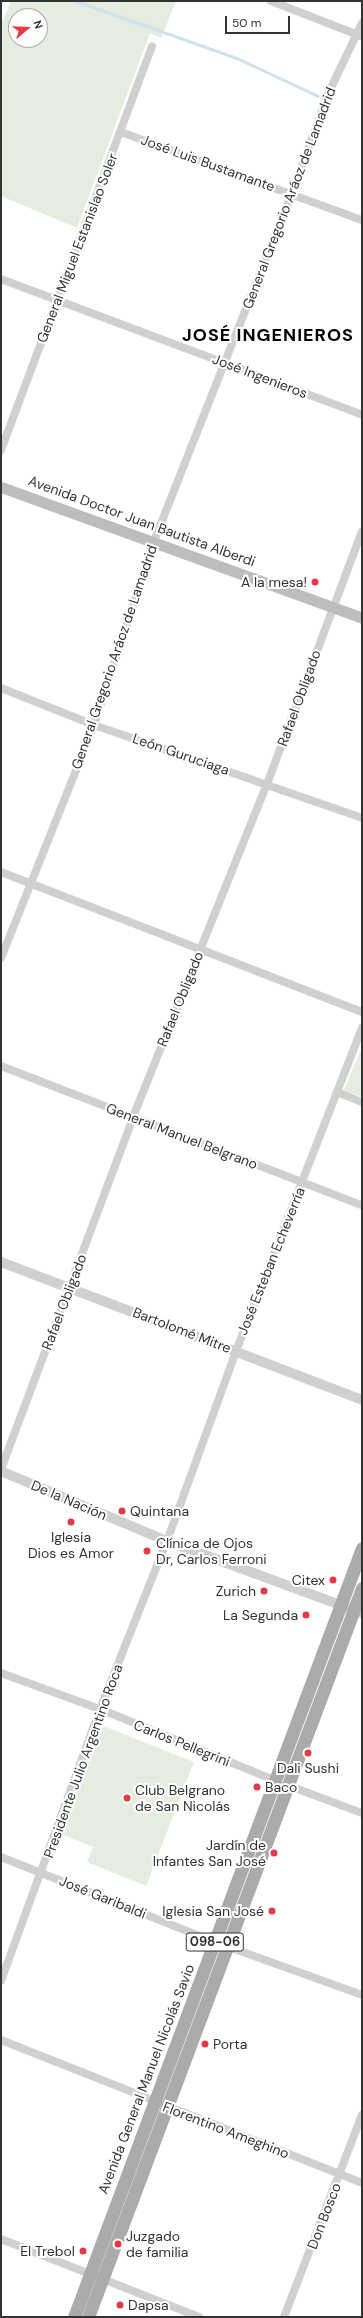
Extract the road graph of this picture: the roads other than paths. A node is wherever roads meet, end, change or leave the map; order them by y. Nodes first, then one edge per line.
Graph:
1 (272, 1) edge
2 (362, 23) edge
3 (360, 35) edge
4 (152, 46) dead end
5 (121, 132) junction
6 (292, 193) junction
7 (362, 220) edge
8 (1, 279) edge
9 (58, 300) junction
10 (226, 362) junction
11 (362, 415) edge
12 (1, 450) edge
13 (1, 487) edge
14 (362, 531) edge
15 (154, 541) junction
16 (333, 607) junction
17 (362, 618) edge
18 (1, 688) edge
19 (94, 725) junction
20 (267, 784) junction
21 (362, 818) edge
22 (1, 872) edge
23 (30, 883) junction
24 (200, 948) junction
25 (1, 958) edge
26 (362, 1012) edge
27 (362, 1028) edge
28 (1, 1066) edge
29 (337, 1092) junction
30 (362, 1102) edge
31 (133, 1117) junction
32 (302, 1182) junction
33 (362, 1205) edge
34 (1, 1262) edge
35 (69, 1288) junction
36 (236, 1351) junction
37 (362, 1400) edge
38 (1, 1470) edge
39 (167, 1541) junction
40 (362, 1548) edge
41 (362, 1588) edge
42 (340, 1605) junction
43 (358, 1612) edge
44 (1, 1673) edge
45 (100, 1710) junction
46 (274, 1780) junction
47 (287, 1785) junction
48 (362, 1813) edge
49 (1, 1857) edge
50 (43, 1872) junction
51 (215, 1942) junction
52 (228, 1946) junction
53 (1, 1981) edge
54 (362, 1995) edge
55 (1, 2040) edge
56 (161, 2105) junction
57 (362, 2115) edge
58 (340, 2175) junction
59 (362, 2183) edge
60 (1, 2239) edge
61 (96, 2277) junction
62 (74, 2317) edge
63 (88, 2317) edge
64 (200, 2317) edge
65 (284, 2317) edge

1 - 3 street
2 - 3 street, General Gregorio Aráoz de Lamadrid
3 - 6 street, General Gregorio Aráoz de Lamadrid
4 - 5 street, General Miguel Estanislao Soler
5 - 6 street, José Luis Bustamante
5 - 9 street, General Miguel Estanislao Soler
6 - 7 street, José Luis Bustamante
6 - 10 street, General Gregorio Aráoz de Lamadrid
8 - 9 street, José Ingenieros
9 - 10 street, José Ingenieros
9 - 12 street, General Miguel Estanislao Soler
10 - 11 street, José Ingenieros
10 - 15 street, General Gregorio Aráoz de Lamadrid
13 - 15 main road, Avenida Doctor Juan Bautista Alberdi
14 - 16 street, Rafael Obligado
15 - 16 main road, Avenida Doctor Juan Bautista Alberdi
15 - 19 street, General Gregorio Aráoz de Lamadrid
16 - 17 main road, Avenida Doctor Juan Bautista Alberdi
16 - 20 street, Rafael Obligado
18 - 19 street, León Guruciaga
19 - 20 street, León Guruciaga
19 - 23 street, General Gregorio Aráoz de Lamadrid
20 - 21 street, León Guruciaga
20 - 24 street, Rafael Obligado
22 - 23 street
23 - 24 street
23 - 25 street, General Gregorio Aráoz de Lamadrid
24 - 26 street
24 - 31 street, Rafael Obligado
27 - 29 street, José Esteban Echeverría
28 - 31 street, General Manuel Belgrano
29 - 30 street
29 - 32 street, José Esteban Echeverría
31 - 32 street, General Manuel Belgrano
31 - 35 street, Rafael Obligado
32 - 33 street, General Manuel Belgrano
32 - 36 street, José Esteban Echeverría
34 - 35 street, Bartolomé Mitre
35 - 36 street, Bartolomé Mitre
35 - 38 street, Rafael Obligado
36 - 37 street, Bartolomé Mitre
36 - 39 street, José Esteban Echeverría
38 - 39 street, De la Nación
39 - 42 street, De la Nación
39 - 45 street, Presidente Julio Argentino Roca
40 - 42 main road, 098-06
41 - 43 main road, 098-06
42 - 43 street, De la Nación
42 - 46 main road, Avenida General Manuel Nicolás Savio / 098-06
43 - 47 main road, Avenida General Manuel Nicolás Savio / 098-06
44 - 45 street, Carlos Pellegrini
45 - 46 street, Carlos Pellegrini
45 - 50 street, Presidente Julio Argentino Roca
46 - 47 street, Carlos Pellegrini
46 - 51 main road, Avenida General Manuel Nicolás Savio / 098-06
47 - 48 street, Carlos Pellegrini
47 - 52 main road, Avenida General Manuel Nicolás Savio / 098-06
49 - 50 street, José Garibaldi
50 - 51 street, José Garibaldi
50 - 53 street, Presidente Julio Argentino Roca
51 - 52 street, José Garibaldi
51 - 56 main road, Avenida General Manuel Nicolás Savio / 098-06
52 - 54 street, José Garibaldi
52 - 56 main road, Avenida General Manuel Nicolás Savio / 098-06
55 - 56 street, Florentino Ameghino
56 - 58 street, Florentino Ameghino
56 - 61 main road, Avenida General Manuel Nicolás Savio / 098-06
57 - 58 street, Don Bosco
58 - 59 street, Florentino Ameghino
58 - 65 street, Don Bosco
60 - 61 street
61 - 62 main road, Avenida General Manuel Nicolás Savio / 098-06
61 - 63 main road, Avenida General Manuel Nicolás Savio / 098-06
61 - 64 street

